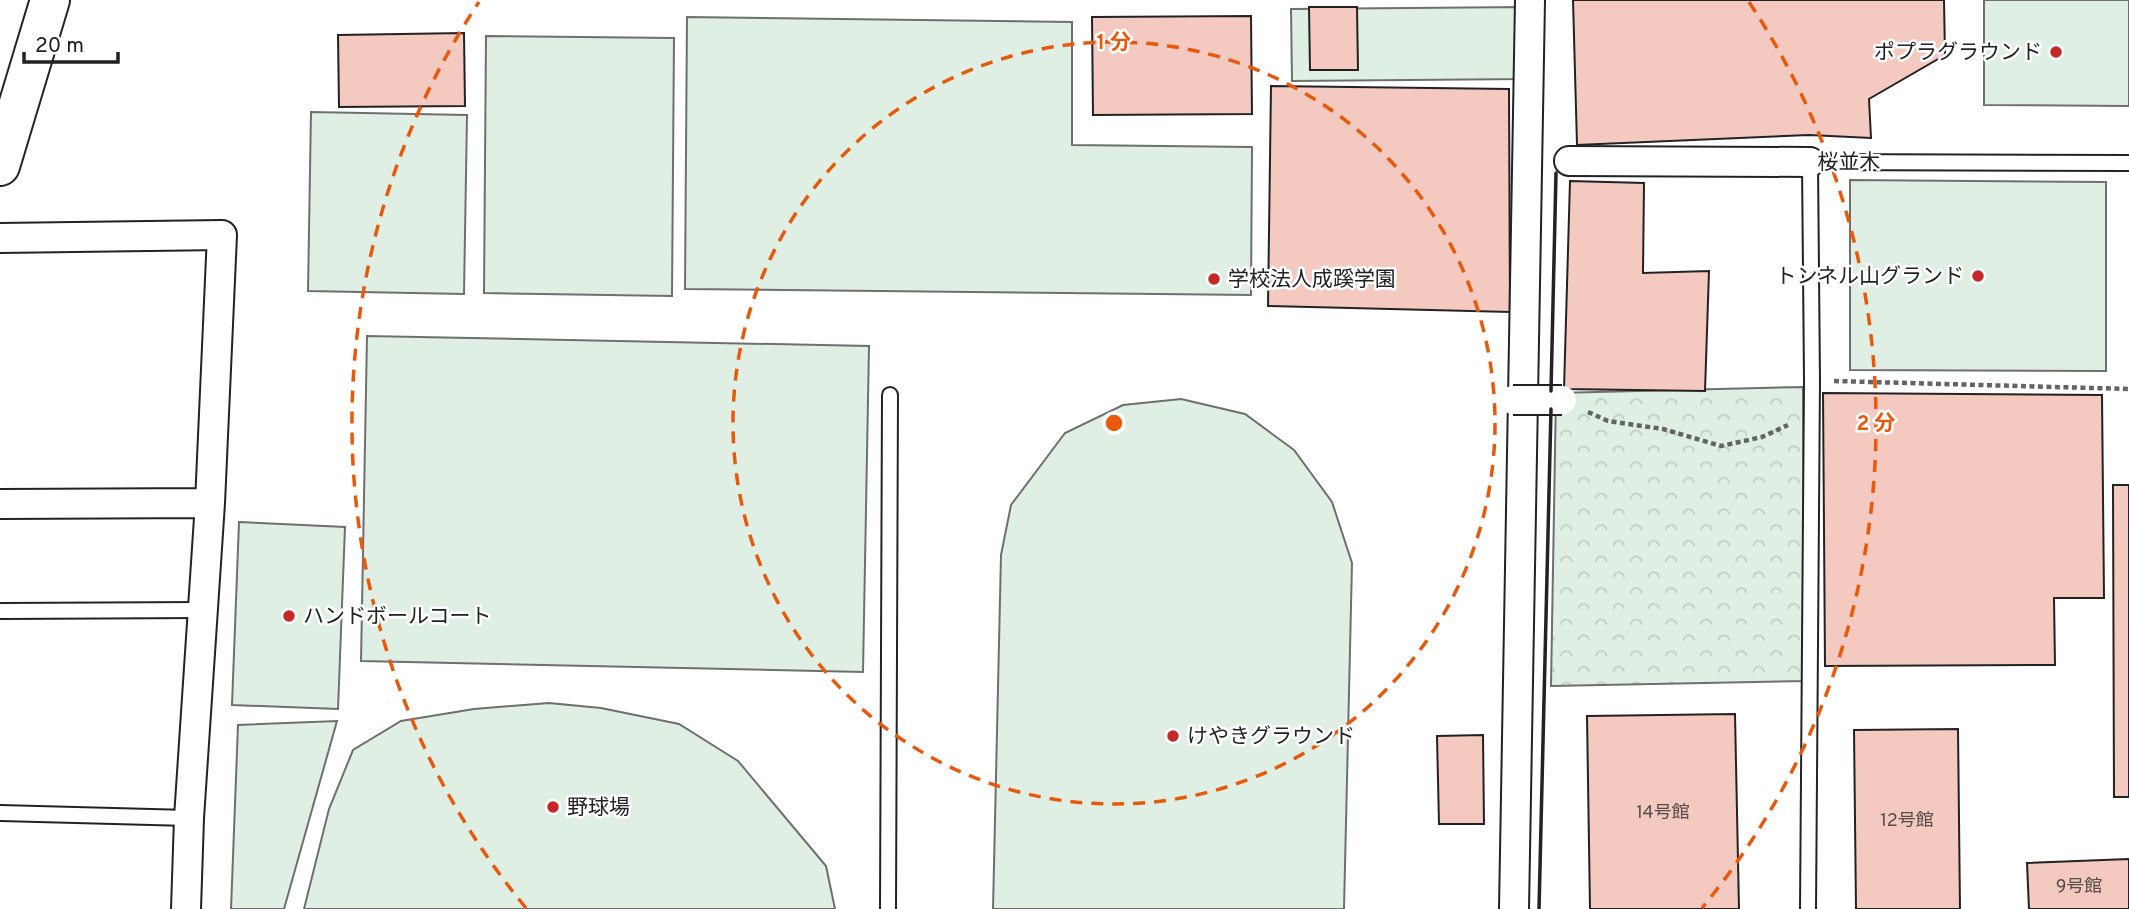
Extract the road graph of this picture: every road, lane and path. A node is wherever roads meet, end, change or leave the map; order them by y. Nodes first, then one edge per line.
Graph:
1 (50, 0) edge
2 (1530, 0) edge
3 (1569, 161) dead end
4 (1810, 162) junction
5 (2129, 163) edge
6 (0, 166) edge
7 (0, 238) edge
8 (1812, 380) junction
9 (2129, 389) edge
10 (890, 395) dead end
11 (1513, 400) dead end
12 (1562, 400) joint
13 (1811, 415) junction
14 (210, 503) junction
15 (0, 504) edge
16 (203, 610) junction
17 (0, 611) edge
18 (0, 813) edge
19 (189, 818) junction
20 (186, 909) edge
21 (888, 909) edge
22 (1514, 909) edge
23 (1808, 909) edge

1 - 6 street
2 - 22 street
3 - 4 street, 桜並木
4 - 5 lane, 桜並木
4 - 8 lane
7 - 14 street
8 - 9 path
8 - 13 lane
10 - 21 lane
11 - 12 street, bridge
12 - 13 path
13 - 23 lane
14 - 15 street
14 - 16 street
16 - 17 lane
16 - 19 street
18 - 19 lane
19 - 20 street

